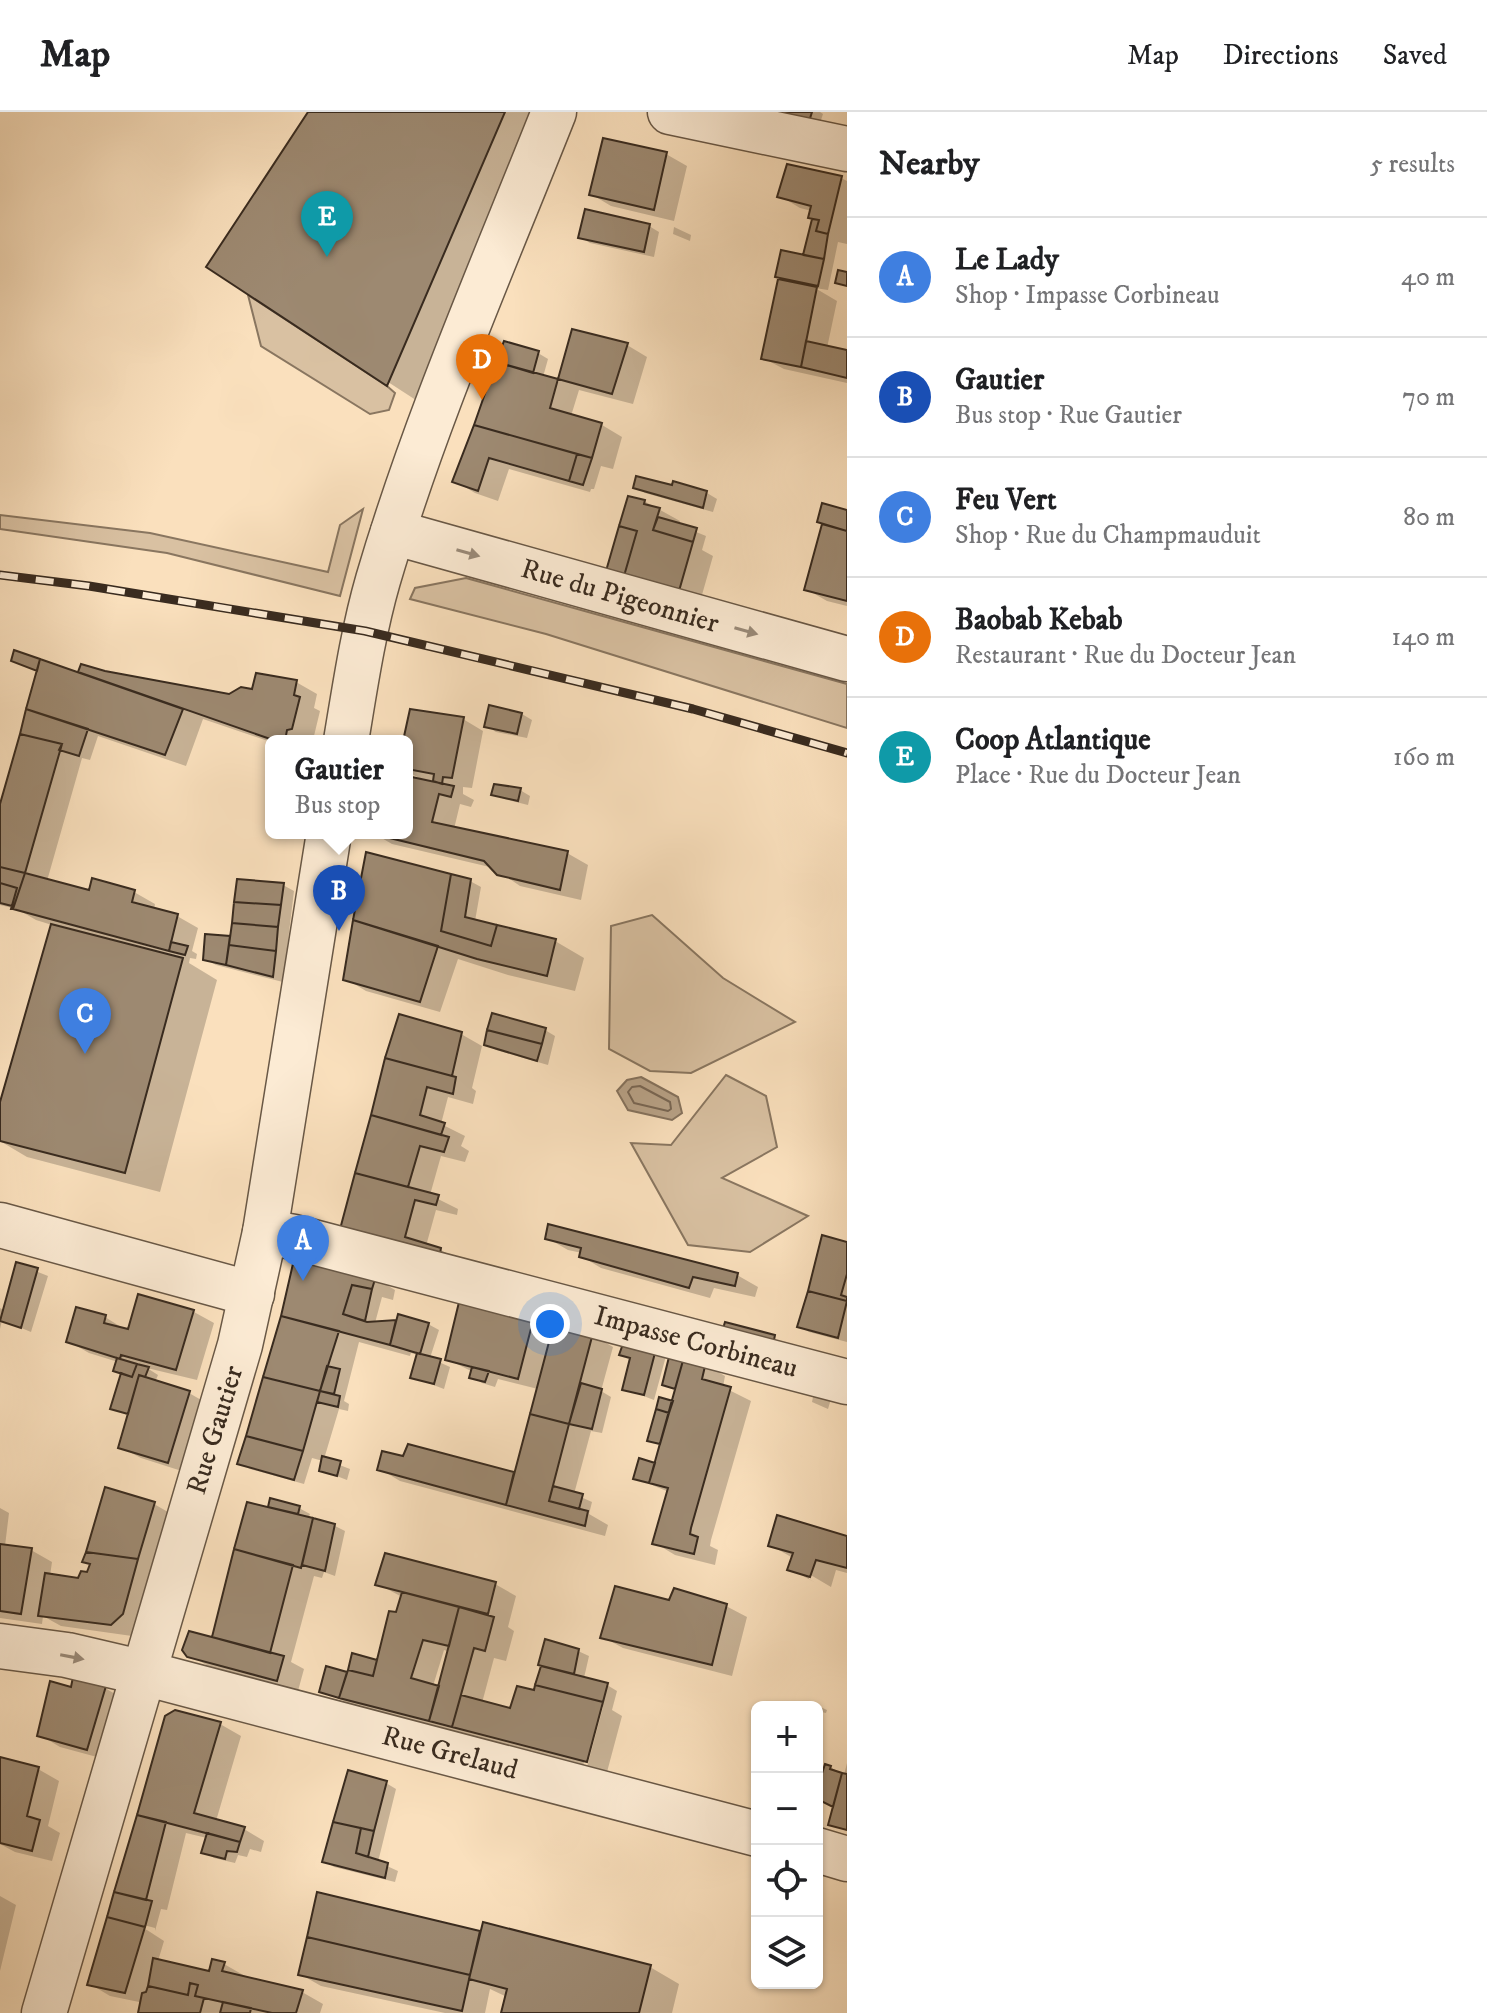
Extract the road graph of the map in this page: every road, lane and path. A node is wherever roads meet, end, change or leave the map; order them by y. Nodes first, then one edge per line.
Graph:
1 (554, 112) edge
2 (670, 112) edge
3 (847, 149) edge
4 (393, 532) junction
5 (847, 659) edge
6 (347, 735) edge
7 (328, 839) edge
8 (0, 1225) edge
9 (265, 1232) junction
10 (252, 1294) junction
11 (847, 1382) edge
12 (0, 1646) edge
13 (144, 1673) junction
14 (751, 1832) edge
15 (823, 1852) edge
16 (847, 1859) edge
17 (44, 2013) edge

1 - 4 street
2 - 3 street
4 -> 5 street, Rue du Pigeonnier
4 - 6 street
7 - 9 street, Rue Gautier
8 - 10 street
9 - 10 street, Rue Gautier
9 - 11 street, Impasse Corbineau
10 - 13 street, Rue Gautier
12 -> 13 street, Rue Grelaud
13 - 14 street, Rue Grelaud
13 - 17 street, Rue Gautier
15 - 16 street

